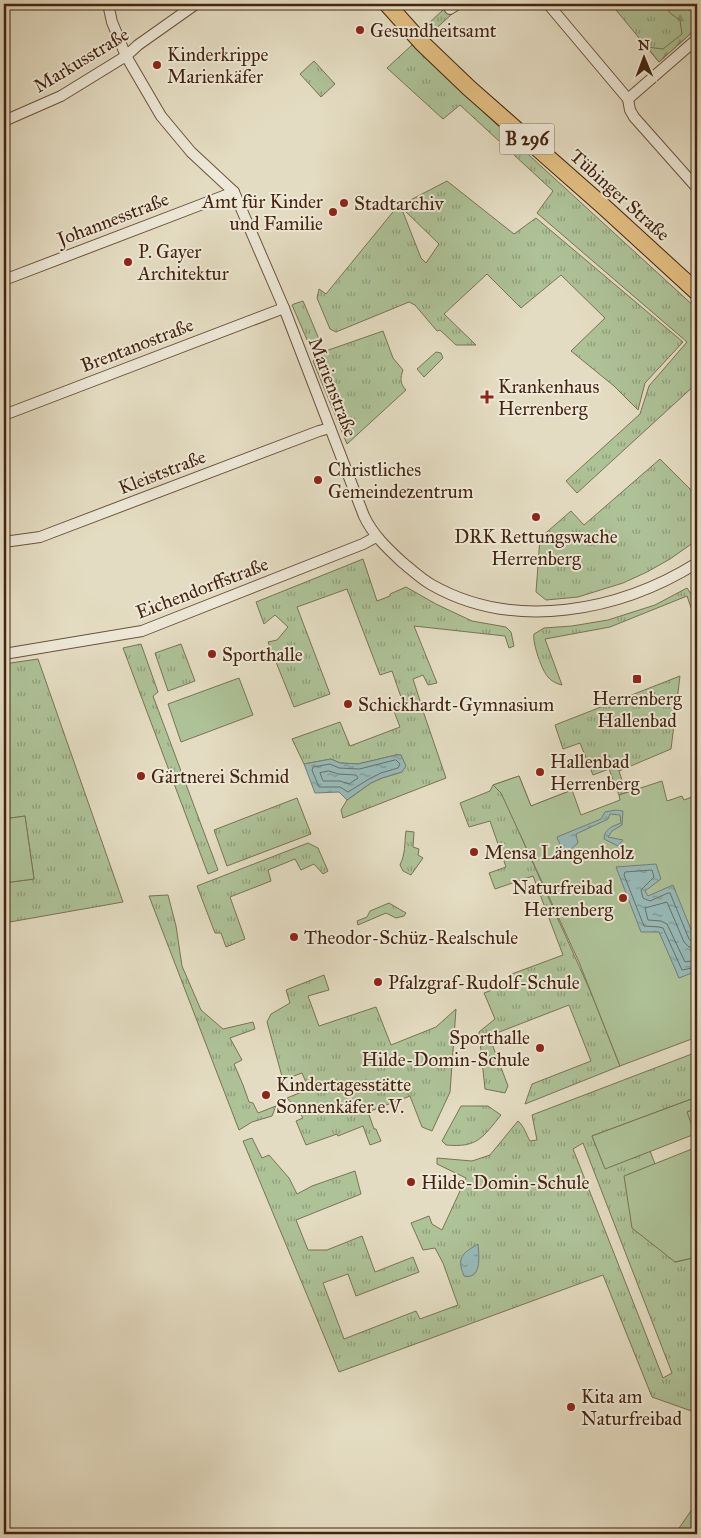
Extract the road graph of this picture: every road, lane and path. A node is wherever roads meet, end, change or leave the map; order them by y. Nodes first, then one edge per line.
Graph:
1 (108, 4) edge
2 (196, 4) edge
3 (387, 4) edge
4 (548, 4) edge
5 (697, 39) edge
6 (126, 56) junction
7 (628, 99) junction
8 (4, 121) edge
9 (697, 188) edge
10 (234, 192) junction
11 (4, 280) edge
12 (697, 292) edge
13 (284, 308) junction
14 (4, 415) edge
15 (330, 428) junction
16 (376, 536) junction
17 (4, 542) edge
18 (697, 563) edge
19 (4, 654) edge

1 - 6 street, Marienstraße
2 - 6 street, Markusstraße
3 - 12 main road, Tübinger Straße / B 296
4 - 7 street
5 - 7 street
6 - 8 street, Markusstraße
6 - 10 street, Marienstraße
7 - 9 street
10 - 11 street, Johannesstraße
10 - 13 street, Marienstraße
13 - 14 street, Brentanostraße
13 - 15 street, Marienstraße
15 - 16 street, Marienstraße
15 - 17 street, Kleiststraße
16 - 18 street, Marienstraße
16 - 19 street, Eichendorffstraße

